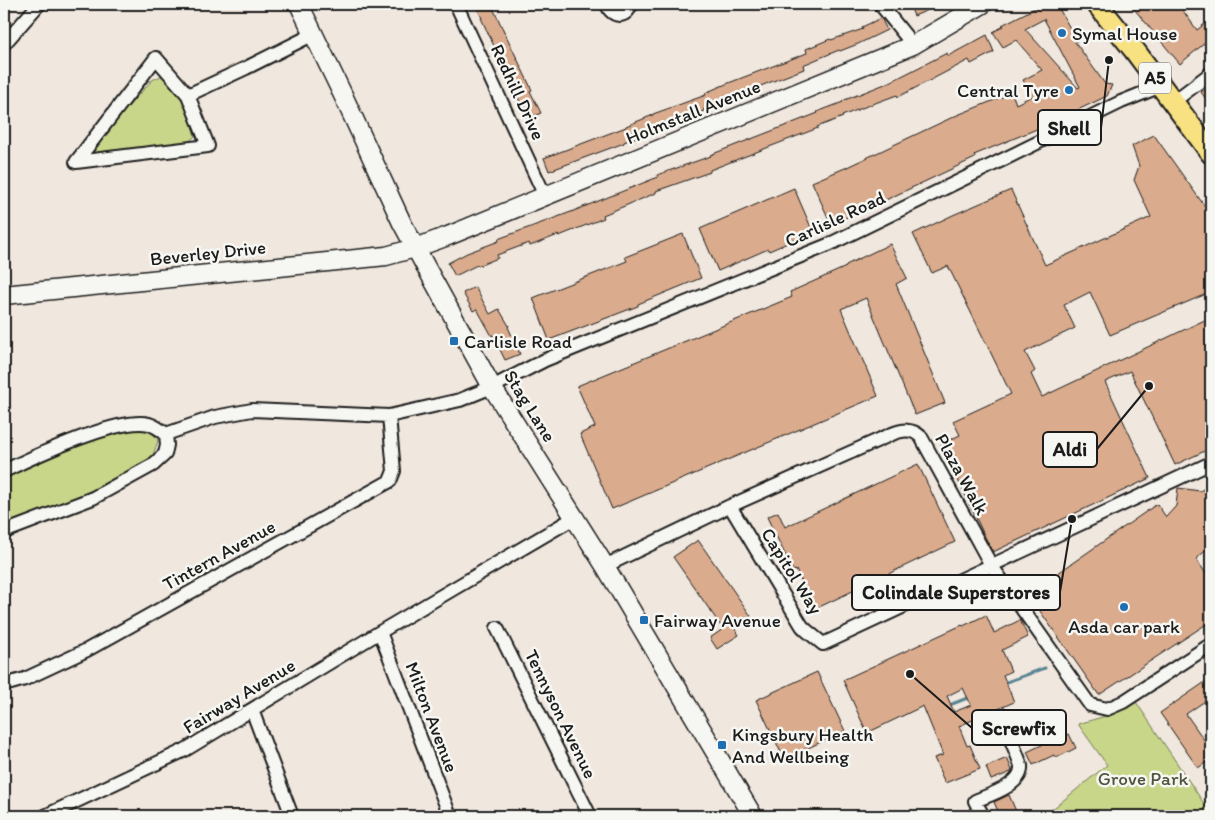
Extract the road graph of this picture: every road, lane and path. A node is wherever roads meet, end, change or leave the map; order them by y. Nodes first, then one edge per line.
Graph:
1 (39, 4) edge
2 (299, 4) edge
3 (456, 4) edge
4 (607, 4) edge
5 (631, 4) edge
6 (880, 4) edge
7 (983, 4) edge
8 (1097, 4) edge
9 (314, 34) junction
10 (4, 44) edge
11 (912, 45) junction
12 (1211, 72) edge
13 (1161, 86) junction
14 (188, 95) junction
15 (1173, 102) junction
16 (1211, 153) edge
17 (545, 196) junction
18 (415, 248) junction
19 (4, 295) edge
20 (492, 387) junction
21 (388, 416) junction
22 (166, 434) junction
23 (1211, 463) edge
24 (4, 471) edge
25 (730, 506) junction
26 (574, 518) junction
27 (4, 532) edge
28 (991, 565) junction
29 (605, 566) junction
30 (497, 628) dead end
31 (380, 632) junction
32 (1207, 647) dead end
33 (4, 685) edge
34 (252, 710) junction
35 (1008, 732) dead end
36 (45, 816) edge
37 (292, 816) edge
38 (450, 816) edge
39 (590, 816) edge
40 (753, 816) edge
41 (982, 816) edge

1 - 10 street
2 - 9 street, Stag Lane
3 - 17 street, Redhill Drive
4 - 5 street
6 - 11 street
7 - 11 street, Holmstall Avenue
8 - 13 main road, A5
9 - 14 street
9 - 18 street, Stag Lane
11 - 17 street, Holmstall Avenue
12 - 15 street
13 - 15 main road, A5
13 - 20 street, Carlisle Road
14 - 14 street
15 - 16 main road, A5
17 - 18 street, Holmstall Avenue
18 - 19 street, Beverley Drive
18 - 20 street, Stag Lane
20 - 21 street, Carlisle Road
20 - 26 street, Stag Lane
21 - 22 street, Carlisle Road
21 - 33 street, Tintern Avenue
22 - 24 street
22 - 27 street
23 - 28 street, Capitol Way
25 - 28 street, Capitol Way
25 - 28 street, Plaza Walk
25 - 29 street, Plaza Walk
26 - 29 street, Stag Lane
26 - 31 street, Fairway Avenue
28 - 32 street, Plaza Walk
29 - 40 street, Stag Lane
30 - 39 street, Tennyson Avenue
31 - 34 street, Fairway Avenue
31 - 38 street, Milton Avenue
34 - 36 street, Fairway Avenue
34 - 37 street
35 - 41 street

